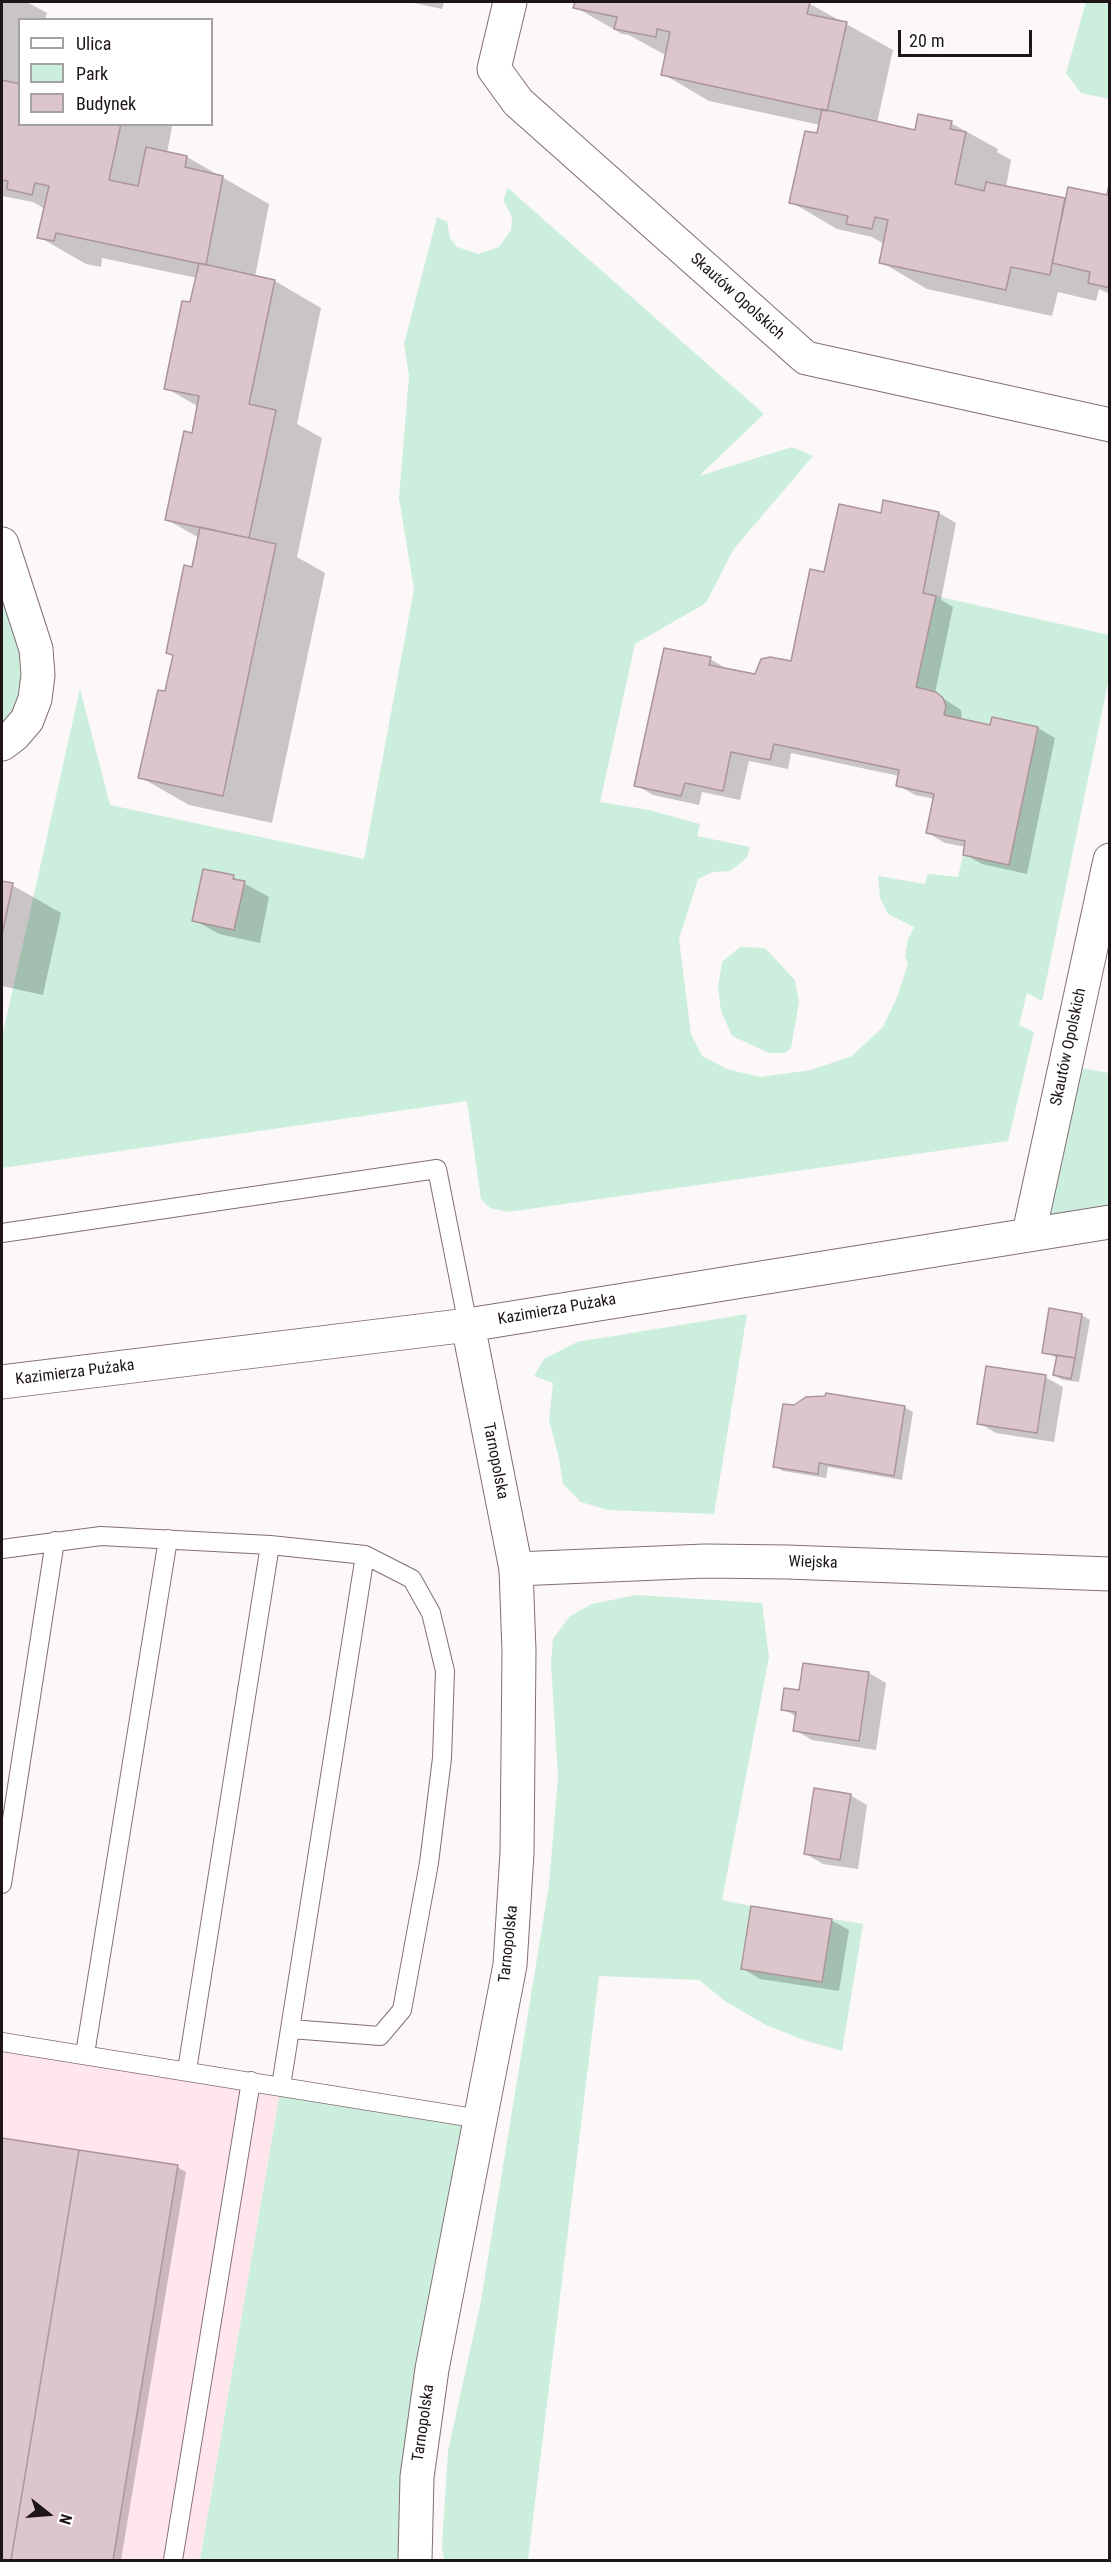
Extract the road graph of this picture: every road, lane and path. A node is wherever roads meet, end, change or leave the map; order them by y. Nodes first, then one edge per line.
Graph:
1 (510, 2) edge
2 (1110, 425) edge
3 (2, 544) edge
4 (2, 744) edge
5 (1110, 860) edge
6 (1110, 1222) edge
7 (2, 1233) edge
8 (1029, 1233) junction
9 (468, 1325) junction
10 (2, 1382) edge
11 (168, 1539) junction
12 (55, 1541) junction
13 (270, 1545) junction
14 (2, 1549) edge
15 (365, 1555) junction
16 (516, 1569) junction
17 (1110, 1574) edge
18 (2, 1884) edge
19 (291, 2030) junction
20 (2, 2042) edge
21 (85, 2054) junction
22 (187, 2070) junction
23 (251, 2081) junction
24 (281, 2086) junction
25 (480, 2119) junction
26 (173, 2560) edge
27 (415, 2560) edge

1 - 2 street, Skautów Opolskich
3 - 4 street
5 - 8 street, Skautów Opolskich
6 - 8 street, Kazimierza Pużaka
7 - 9 lane
8 - 9 street, Kazimierza Pużaka
9 - 10 street, Kazimierza Pużaka
9 - 16 street, Tarnopolska
11 - 12 lane
11 - 13 lane
11 - 21 lane
12 - 14 lane
12 - 18 lane
13 - 15 lane
13 - 22 lane
15 - 19 lane
15 - 19 lane
16 - 17 street, Wiejska
16 - 25 street, Tarnopolska
19 - 24 lane
20 - 21 lane
21 - 22 lane
22 - 23 lane
23 - 24 lane
23 - 26 lane
24 - 25 lane
25 - 27 street, Tarnopolska

